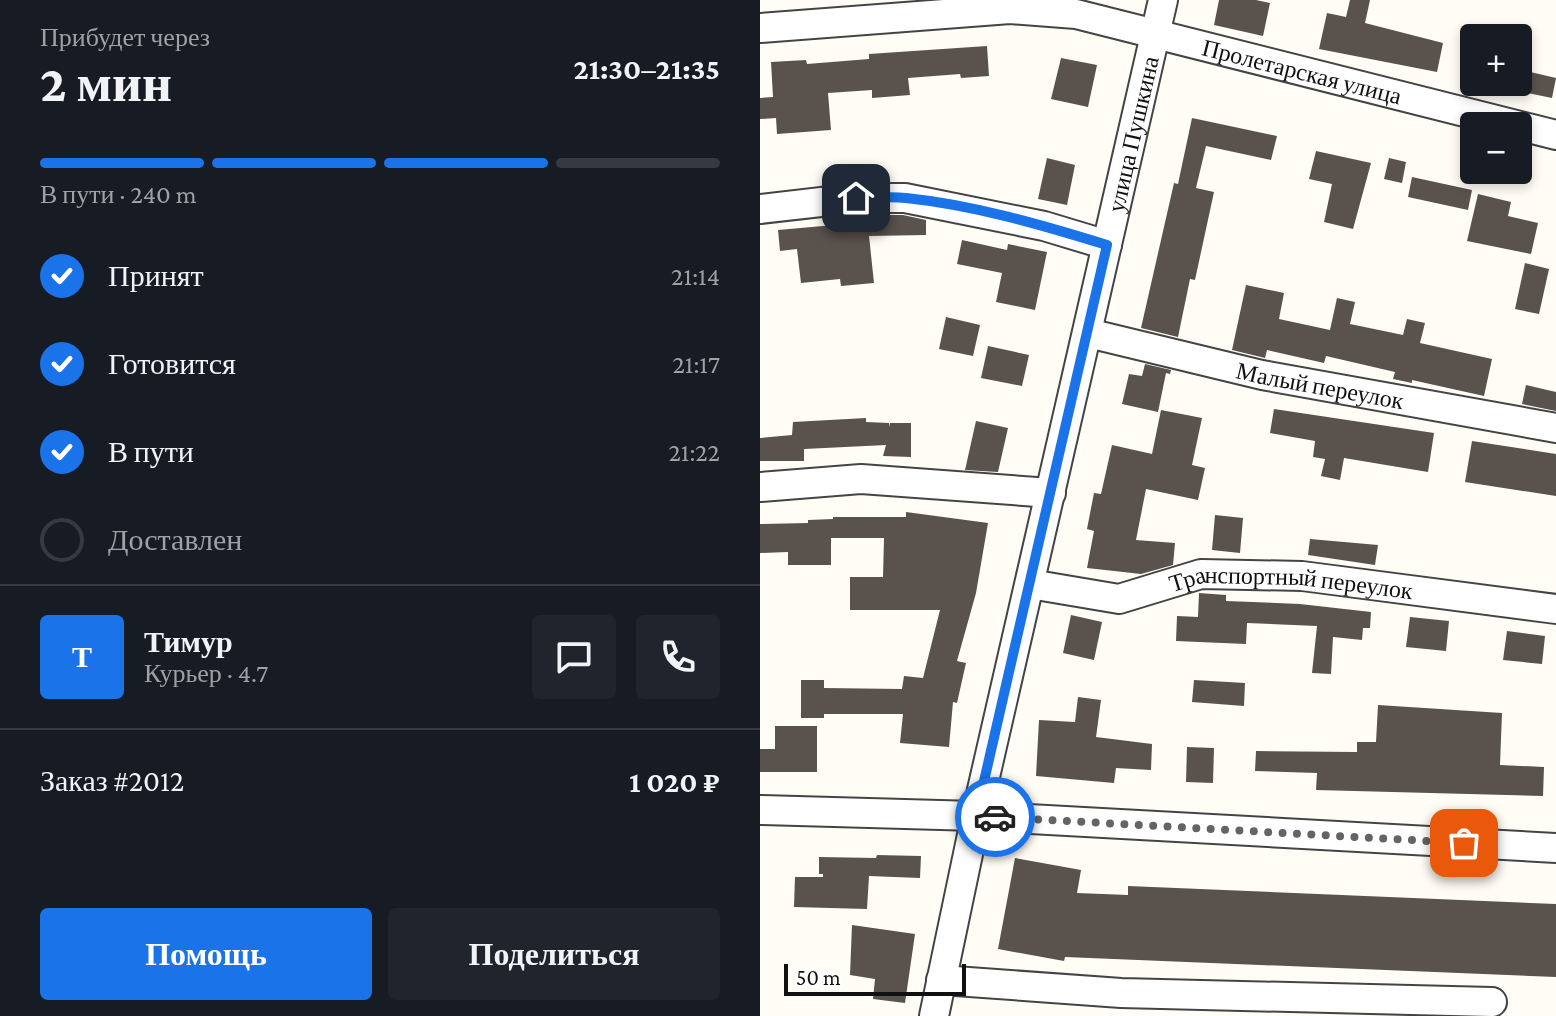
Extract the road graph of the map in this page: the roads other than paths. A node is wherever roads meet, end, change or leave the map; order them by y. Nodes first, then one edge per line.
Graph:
1 (1163, 0) edge
2 (760, 28) edge
3 (1155, 33) junction
4 (1556, 135) edge
5 (760, 209) edge
6 (1107, 245) junction
7 (1088, 333) junction
8 (1556, 428) edge
9 (760, 487) edge
10 (1051, 493) junction
11 (1030, 584) junction
12 (1556, 609) edge
13 (760, 810) edge
14 (976, 816) junction
15 (1556, 848) edge
16 (941, 980) junction
17 (1492, 1002) dead end
18 (934, 1016) edge

1 - 3 street, улица Пушкина
2 - 3 street, Пролетарская улица
3 - 4 street, Пролетарская улица
3 - 6 street, улица Пушкина
5 - 6 street
6 - 7 street, улица Пушкина
7 - 8 street, Малый переулок
7 - 10 street, улица Пушкина
9 - 10 street
10 - 11 street, улица Пушкина
11 - 12 street, Транспортный переулок
11 - 14 street, улица Пушкина
13 - 14 street
14 - 15 street
14 - 16 street, улица Пушкина
16 - 17 street
16 - 18 street, улица Пушкина

